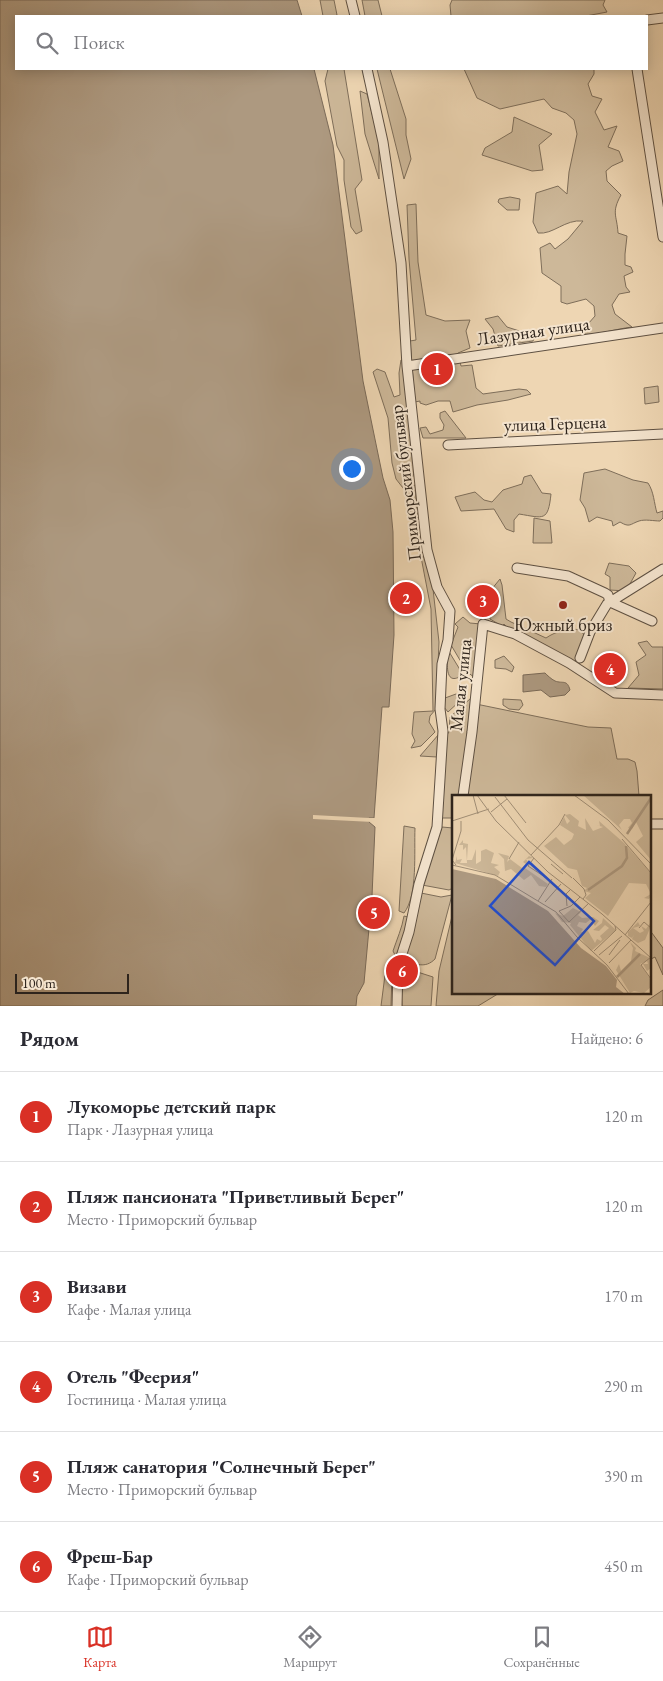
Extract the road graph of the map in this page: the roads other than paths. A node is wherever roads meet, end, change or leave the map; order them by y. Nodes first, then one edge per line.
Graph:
1 (351, 0) edge
2 (354, 15) edge
3 (663, 18) edge
4 (648, 20) edge
5 (366, 70) edge
6 (638, 70) edge
7 (663, 238) edge
8 (663, 328) edge
9 (407, 366) junction
10 (663, 434) edge
11 (448, 445) dead end
12 (518, 568) dead end
13 (663, 569) edge
14 (610, 602) junction
15 (652, 621) dead end
16 (580, 658) dead end
17 (663, 695) edge
18 (463, 795) edge
19 (650, 824) edge
20 (663, 824) edge
21 (397, 1006) edge

1 - 2 street
3 - 4 street
5 - 9 street, Приморский бульвар
6 - 7 street
8 - 9 street, Лазурная улица
9 - 21 street, Приморский бульвар
10 - 11 street, улица Герцена
12 - 14 street
13 - 14 street
14 - 15 street
14 - 16 street
17 - 18 street, Малая улица
19 - 20 street

